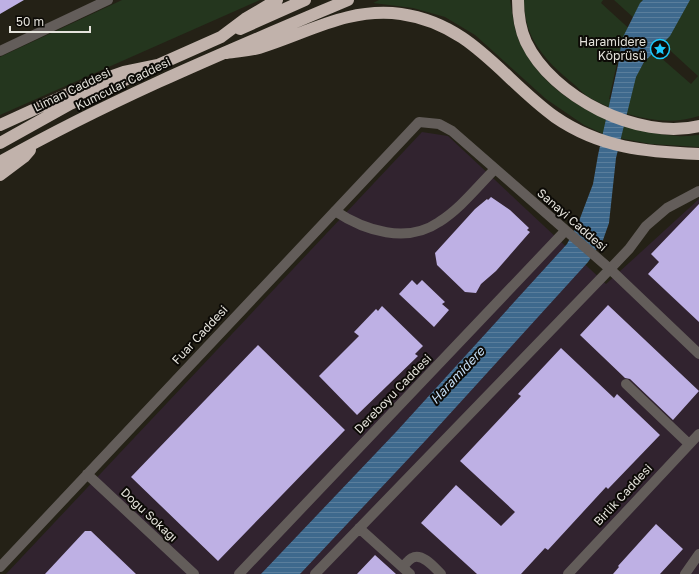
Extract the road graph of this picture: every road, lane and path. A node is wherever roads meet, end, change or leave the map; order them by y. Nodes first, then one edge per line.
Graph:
1 (108, 0) edge
2 (277, 0) edge
3 (305, 0) edge
4 (348, 0) edge
5 (518, 0) edge
6 (221, 37) junction
7 (0, 51) edge
8 (226, 53) junction
9 (158, 66) junction
10 (419, 122) joint
11 (0, 125) edge
12 (699, 126) edge
13 (0, 143) edge
14 (35, 144) junction
15 (699, 154) edge
16 (0, 162) edge
17 (494, 169) junction
18 (0, 175) edge
19 (699, 191) edge
20 (335, 211) junction
21 (565, 231) junction
22 (610, 269) junction
23 (699, 354) edge
24 (626, 384) dead end
25 (699, 434) edge
26 (689, 444) junction
27 (87, 474) junction
28 (359, 528) junction
29 (699, 554) edge
30 (0, 567) edge
31 (406, 571) edge
32 (194, 574) edge
33 (239, 574) edge
34 (315, 574) edge
35 (442, 574) edge
36 (568, 574) edge
37 (685, 574) edge

1 - 7 street
2 - 6 highway
3 - 6 highway
4 - 8 highway
5 - 12 highway
6 - 9 highway
8 - 14 highway, Kumcular Caddesi
8 - 15 highway
9 - 11 highway
9 - 13 highway, Liman Caddesi
10 - 17 street, Sanayi Caddesi
10 - 20 street, Fuar Caddesi
14 - 16 highway
14 - 18 highway
17 - 20 street
17 - 21 street, Sanayi Caddesi
19 - 22 street
20 - 27 street, Fuar Caddesi
21 - 22 street, Sanayi Caddesi
21 - 33 street, Dereboyu Caddesi
22 - 23 street, Sanayi Caddesi
22 - 28 street
24 - 26 street
25 - 26 street, Birlik Caddesi
26 - 36 street, Birlik Caddesi
27 - 30 street, Fuar Caddesi
27 - 32 street, Doğu Sokağı
28 - 31 street
28 - 34 street
29 - 37 street
31 - 35 street

